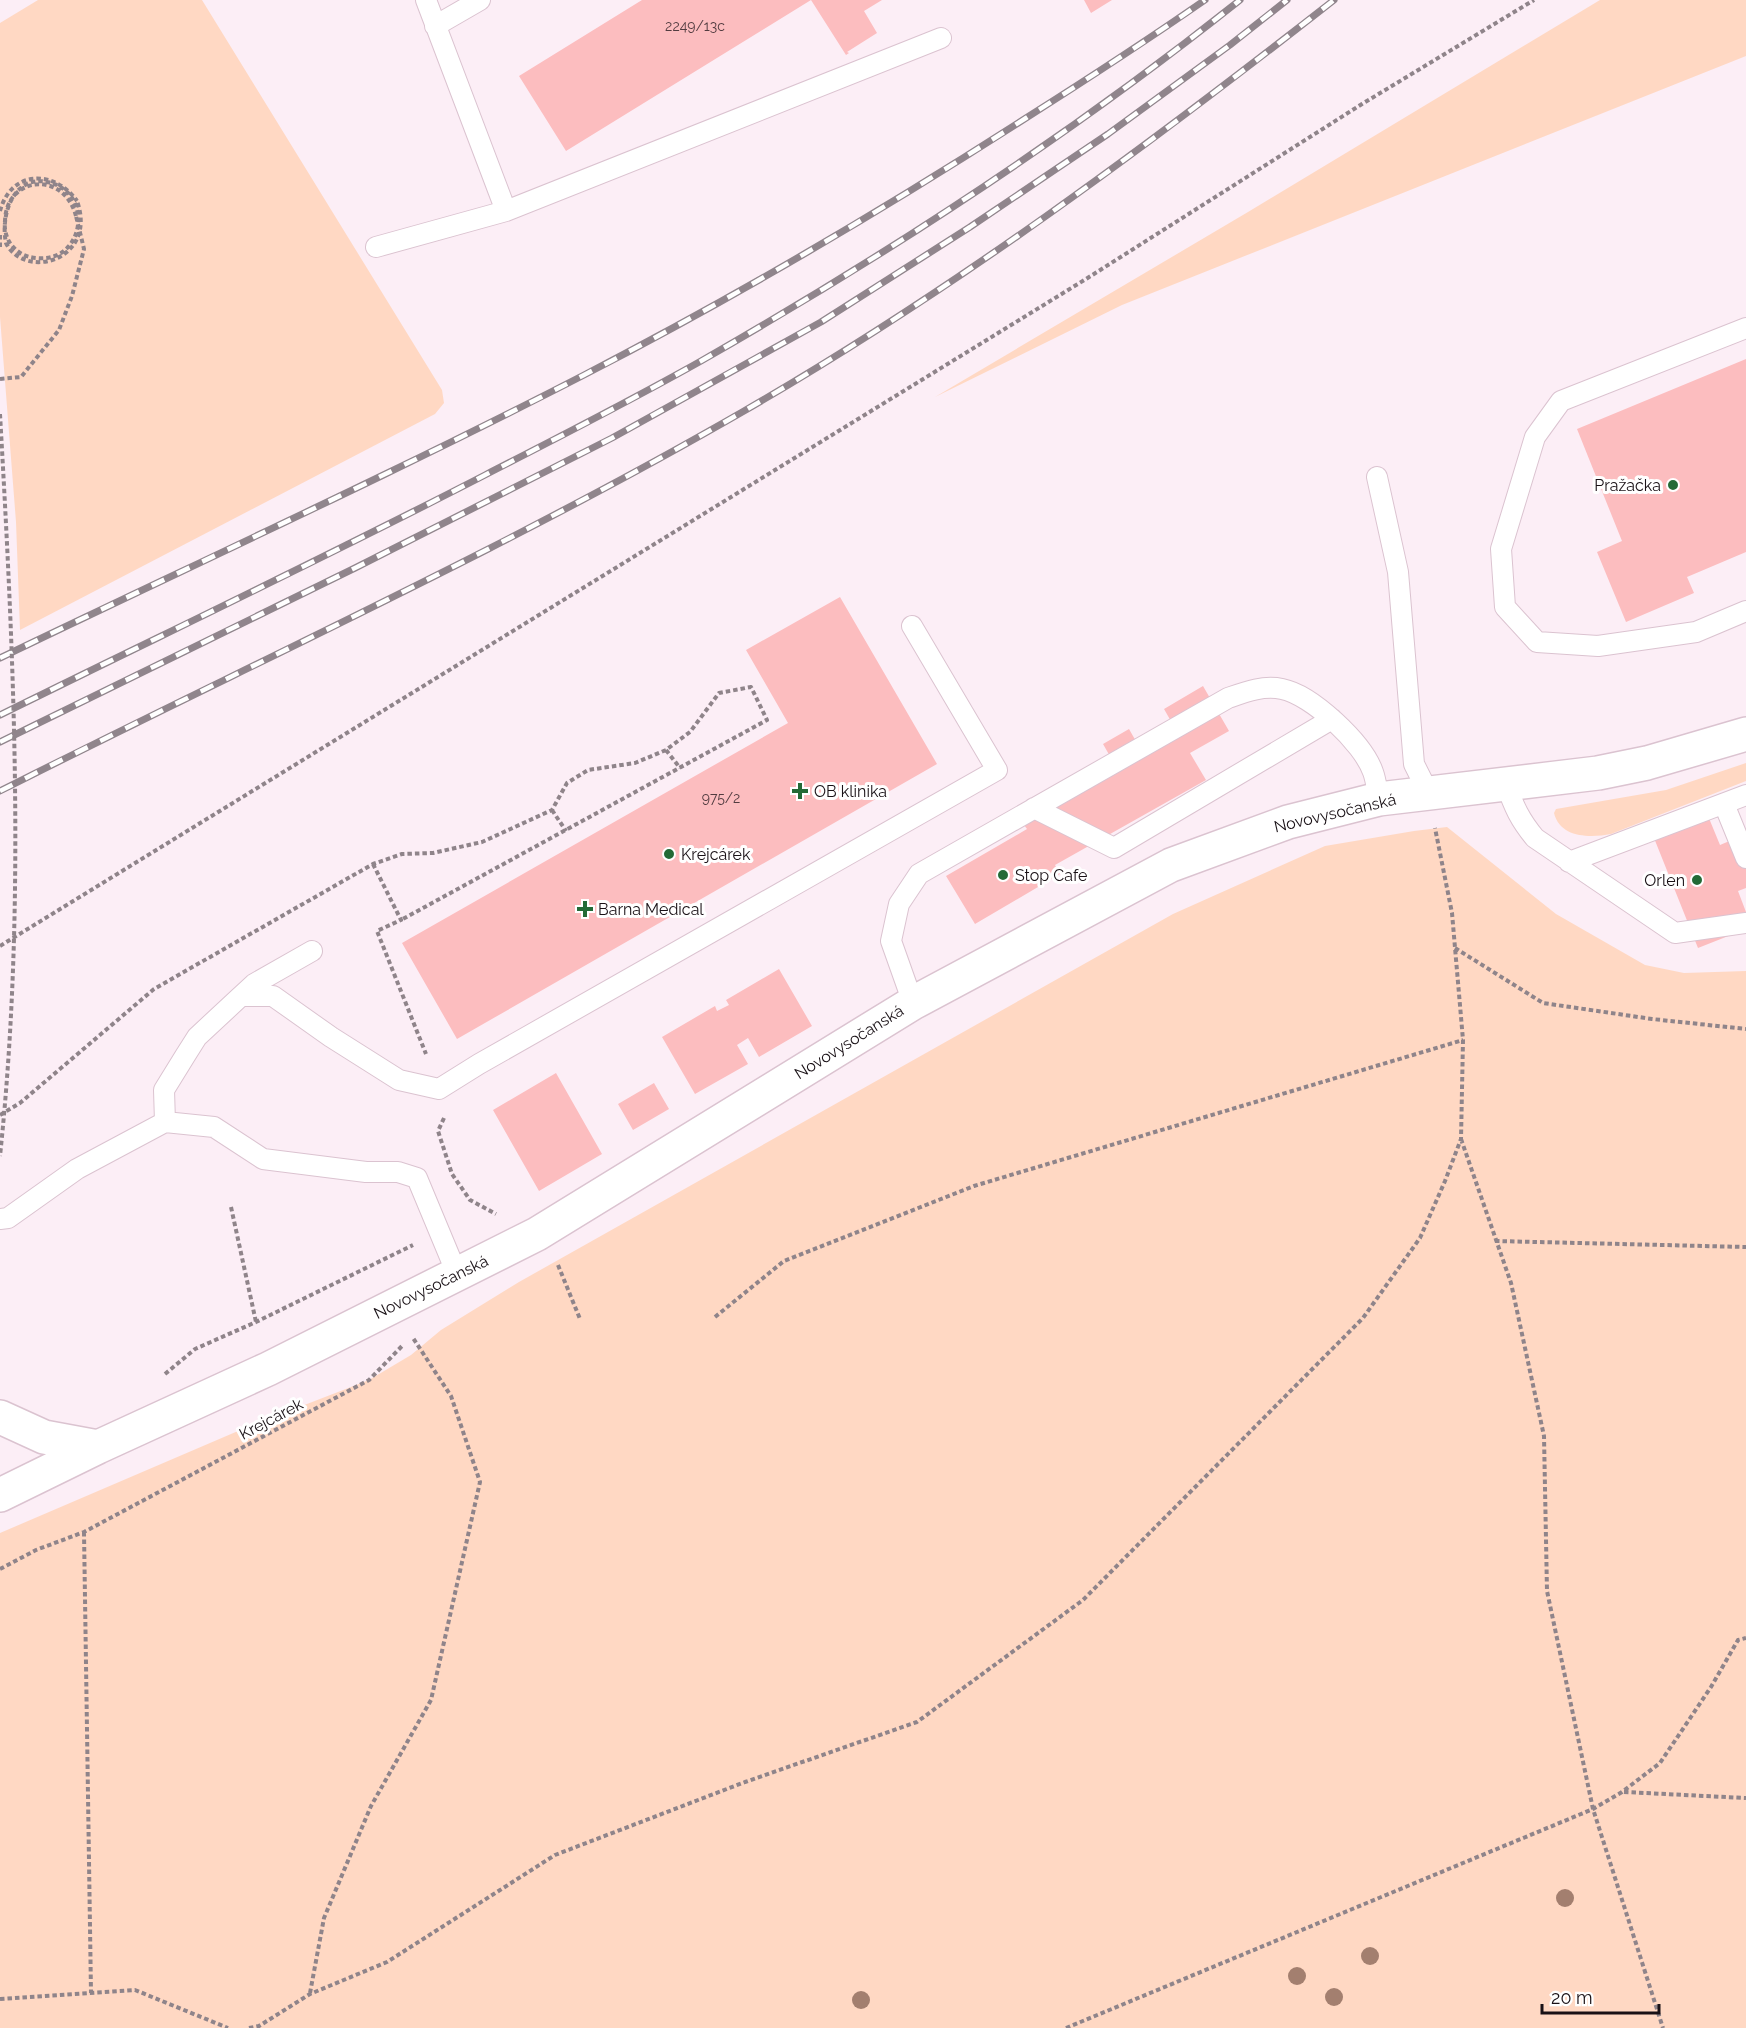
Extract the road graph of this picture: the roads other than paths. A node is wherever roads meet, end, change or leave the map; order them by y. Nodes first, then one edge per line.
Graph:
1 (426, 0) edge
2 (480, 0) edge
3 (435, 26) junction
4 (941, 38) dead end
5 (506, 211) junction
6 (376, 247) dead end
7 (1746, 328) edge
8 (1377, 477) dead end
9 (1746, 611) edge
10 (912, 626) dead end
11 (1332, 719) junction
12 (1746, 734) edge
13 (1506, 784) junction
14 (1429, 794) junction
15 (1746, 795) edge
16 (1379, 799) junction
17 (1724, 804) junction
18 (1034, 808) junction
19 (1746, 858) edge
20 (1569, 862) junction
21 (1746, 923) edge
22 (312, 951) dead end
23 (241, 996) junction
24 (913, 1003) junction
25 (165, 1122) junction
26 (0, 1219) edge
27 (457, 1274) junction
28 (0, 1417) edge
29 (98, 1447) junction
30 (2, 1495) edge

1 - 3 lane
2 - 3 lane
3 - 5 lane
4 - 5 lane
5 - 6 lane
7 - 9 lane
8 - 14 lane
10 - 23 lane
11 - 16 lane
11 - 18 lane
11 - 18 lane
12 - 13 main road, Novovysočanská
13 - 14 main road, Novovysočanská
13 - 20 lane
14 - 16 main road, Novovysočanská
15 - 17 lane
16 - 24 main road, Novovysočanská
17 - 19 lane
17 - 20 lane
18 - 24 lane
20 - 21 lane
22 - 23 lane
23 - 25 lane
24 - 27 main road, Novovysočanská
25 - 26 lane
25 - 27 lane
27 - 29 main road, Novovysočanská
28 - 29 main road
29 - 30 main road, Novovysočanská

